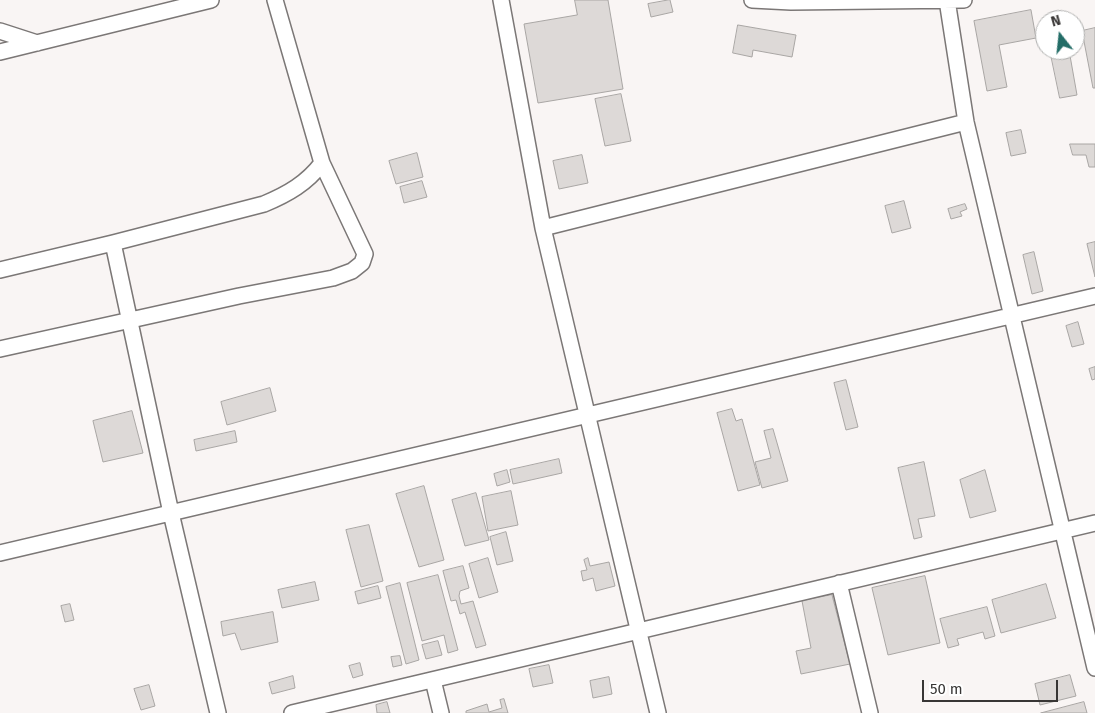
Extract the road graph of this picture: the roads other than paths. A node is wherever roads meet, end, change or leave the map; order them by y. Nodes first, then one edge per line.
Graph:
1 (211, 0) edge
2 (275, 0) edge
3 (501, 0) edge
4 (752, 0) edge
5 (964, 0) edge
6 (947, 1) edge
7 (0, 31) edge
8 (37, 43) junction
9 (0, 52) edge
10 (966, 122) junction
11 (322, 163) junction
12 (542, 228) junction
13 (113, 243) junction
14 (0, 270) edge
15 (1095, 296) edge
16 (1011, 315) junction
17 (128, 320) junction
18 (0, 349) edge
19 (586, 416) junction
20 (171, 513) junction
21 (1095, 523) edge
22 (1063, 530) junction
23 (0, 553) edge
24 (839, 583) junction
25 (639, 631) junction
26 (1095, 668) edge
27 (433, 680) junction
28 (218, 713) edge
29 (292, 713) edge
30 (441, 713) edge
31 (658, 713) edge
32 (870, 713) edge

1 - 8 street
2 - 11 street
3 - 12 street
4 - 6 street
5 - 6 street
6 - 10 street
7 - 8 street
8 - 9 street
10 - 12 street
10 - 16 street
11 - 13 street
11 - 17 street
12 - 19 street
13 - 14 street
13 - 17 street
15 - 16 street
16 - 19 street
16 - 22 street
17 - 18 street
17 - 20 street
19 - 20 street
19 - 25 street
20 - 23 street
20 - 28 street
21 - 22 street
22 - 24 street
22 - 26 street
24 - 25 street
24 - 32 street
25 - 27 street
25 - 31 street
27 - 29 street
27 - 30 street

